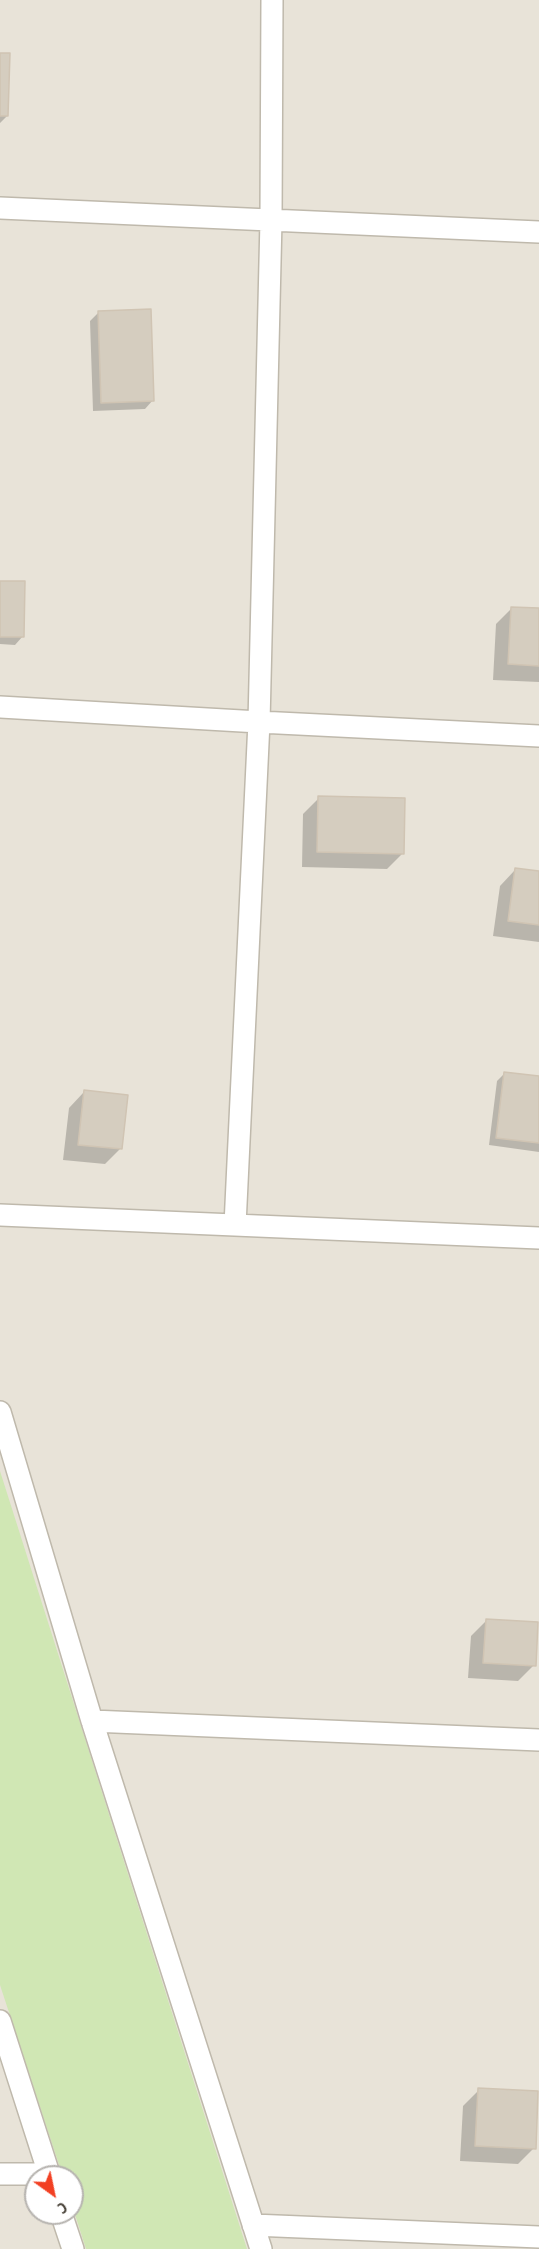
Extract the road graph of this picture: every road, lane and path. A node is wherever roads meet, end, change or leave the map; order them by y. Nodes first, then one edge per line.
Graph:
1 (273, 0) edge
2 (0, 208) edge
3 (271, 220) junction
4 (539, 232) edge
5 (0, 707) edge
6 (259, 722) junction
7 (539, 735) edge
8 (0, 1215) edge
9 (235, 1225) junction
10 (539, 1238) edge
11 (0, 1412) edge
12 (92, 1721) junction
13 (539, 1740) edge
14 (0, 2021) edge
15 (46, 2165) edge
16 (0, 2174) edge
17 (24, 2174) edge
18 (65, 2225) edge
19 (253, 2225) junction
20 (539, 2237) edge
21 (73, 2249) edge
22 (261, 2249) edge

1 - 3 lane
2 - 3 lane
3 - 4 lane
3 - 6 lane
5 - 6 lane
6 - 7 lane
6 - 9 lane
8 - 9 lane
9 - 10 lane
11 - 12 lane
12 - 13 lane
12 - 19 lane
14 - 15 lane
16 - 17 lane
18 - 21 lane
19 - 20 lane
19 - 22 lane

